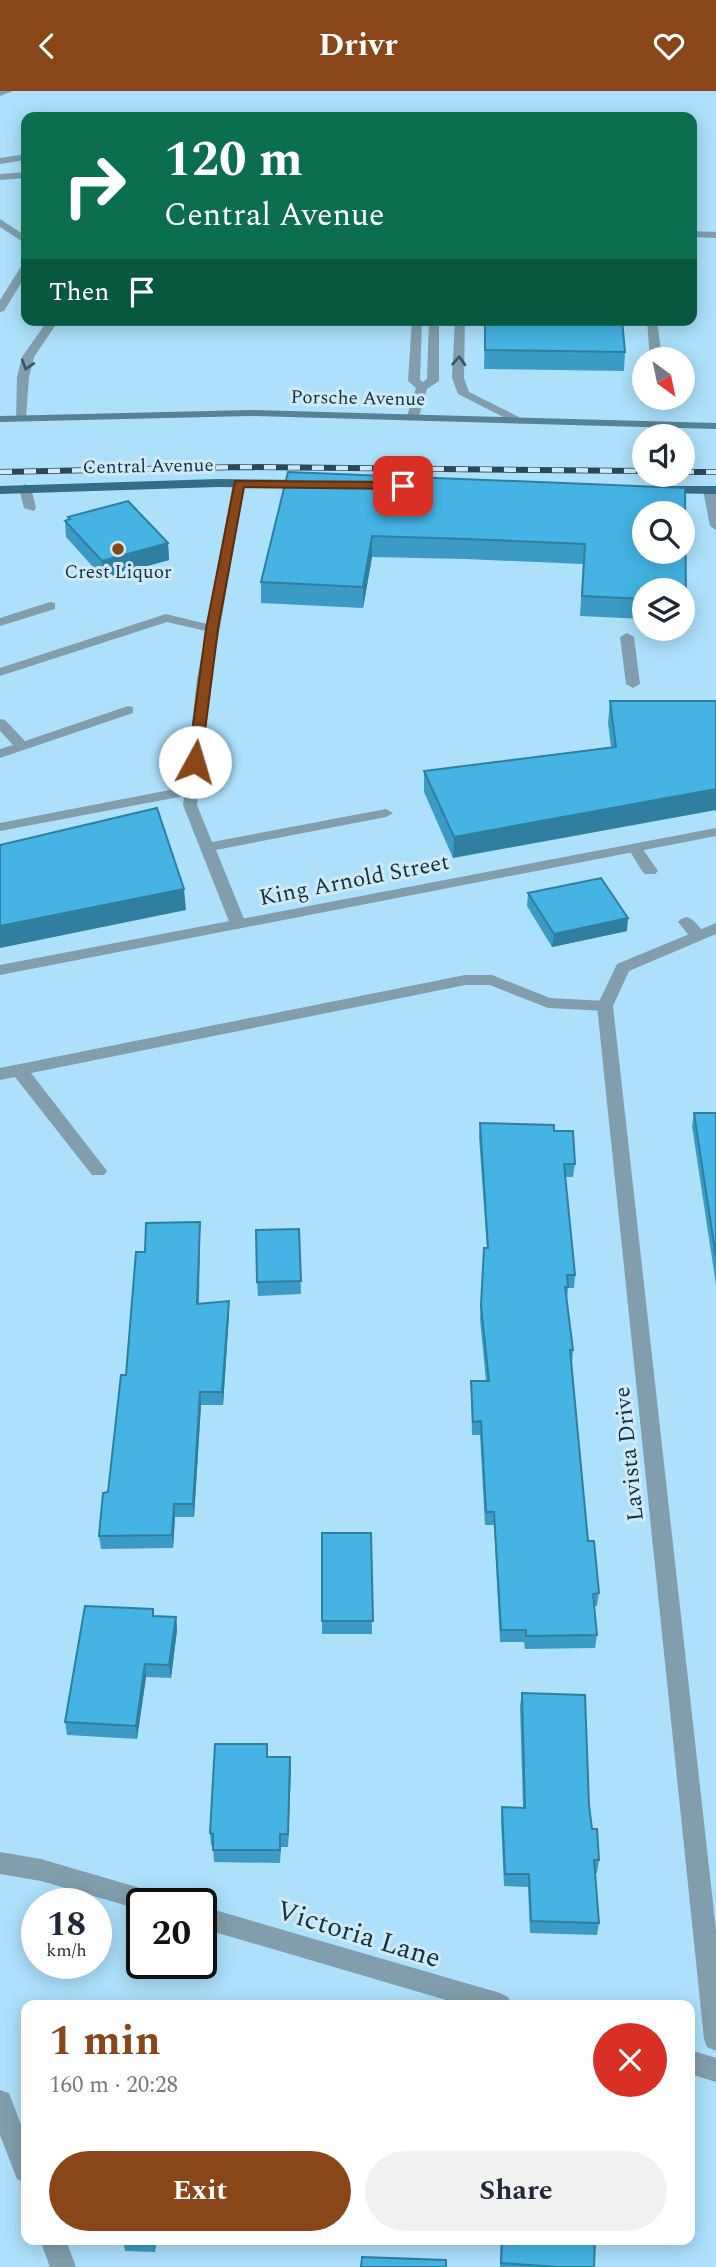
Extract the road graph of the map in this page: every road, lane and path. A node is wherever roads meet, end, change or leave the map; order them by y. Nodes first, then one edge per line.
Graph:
1 (8, 91) edge
2 (0, 93) edge
3 (21, 158) edge
4 (0, 161) edge
5 (21, 175) edge
6 (0, 177) edge
7 (0, 222) edge
8 (697, 233) edge
9 (716, 235) edge
10 (21, 237) edge
11 (21, 275) edge
12 (0, 309) edge
13 (50, 326) edge
14 (417, 326) edge
15 (433, 326) edge
16 (460, 326) edge
17 (653, 326) edge
18 (655, 347) edge
19 (428, 384) junction
20 (464, 394) junction
21 (413, 416) junction
22 (20, 418) junction
23 (0, 419) edge
24 (515, 419) junction
25 (716, 426) edge
26 (239, 484) junction
27 (327, 485) edge
28 (25, 488) junction
29 (644, 489) edge
30 (0, 490) edge
31 (712, 490) edge
32 (30, 507) dead end
33 (716, 526) edge
34 (50, 606) dead end
35 (0, 622) edge
36 (212, 629) junction
37 (627, 637) dead end
38 (0, 672) edge
39 (633, 684) dead end
40 (128, 710) dead end
41 (0, 723) edge
42 (22, 746) junction
43 (0, 754) edge
44 (192, 790) junction
45 (386, 813) dead end
46 (0, 827) edge
47 (716, 832) edge
48 (207, 846) junction
49 (635, 848) junction
50 (650, 871) dead end
51 (238, 924) junction
52 (700, 929) edge
53 (0, 970) edge
54 (605, 1006) junction
55 (19, 1070) junction
56 (0, 1074) edge
57 (98, 1171) dead end
58 (0, 1863) edge
59 (126, 1895) edge
60 (217, 1922) edge
61 (483, 2000) edge
62 (716, 2039) edge
63 (695, 2064) edge
64 (716, 2070) edge
65 (0, 2102) edge
66 (21, 2157) edge
67 (55, 2245) edge
68 (63, 2267) edge

1 - 2 street
3 - 4 street
5 - 6 street
7 - 10 street
8 - 9 street
11 - 12 street
13 -> 22 street
14 - 19 street
15 - 19 street
20 -> 16 street
17 - 18 street
19 - 20 street
19 - 21 street
20 - 24 street
21 - 22 street, Porsche Avenue
21 - 24 street, Porsche Avenue
22 - 23 street, Porsche Avenue
24 - 25 street, Porsche Avenue
26 - 27 main road, Central Avenue
26 - 28 main road, Central Avenue
26 - 36 street
28 - 30 main road, Central Avenue
28 - 32 street
29 - 31 main road
31 - 33 street
34 - 35 street
36 - 38 street
36 - 44 street
37 - 39 street
40 - 42 street
41 - 42 street
42 - 43 street
44 - 46 street
44 - 48 street
45 - 48 street
47 - 49 street, King Arnold Street
48 - 51 street
49 - 50 street
49 - 51 street, King Arnold Street
51 - 53 street, King Arnold Street
52 - 54 street
54 - 55 street
54 - 62 street, Lavista Drive
55 - 56 street
55 - 57 street
58 - 59 street
60 - 61 street, Victoria Lane
63 - 64 street
65 - 66 street
67 - 68 street

